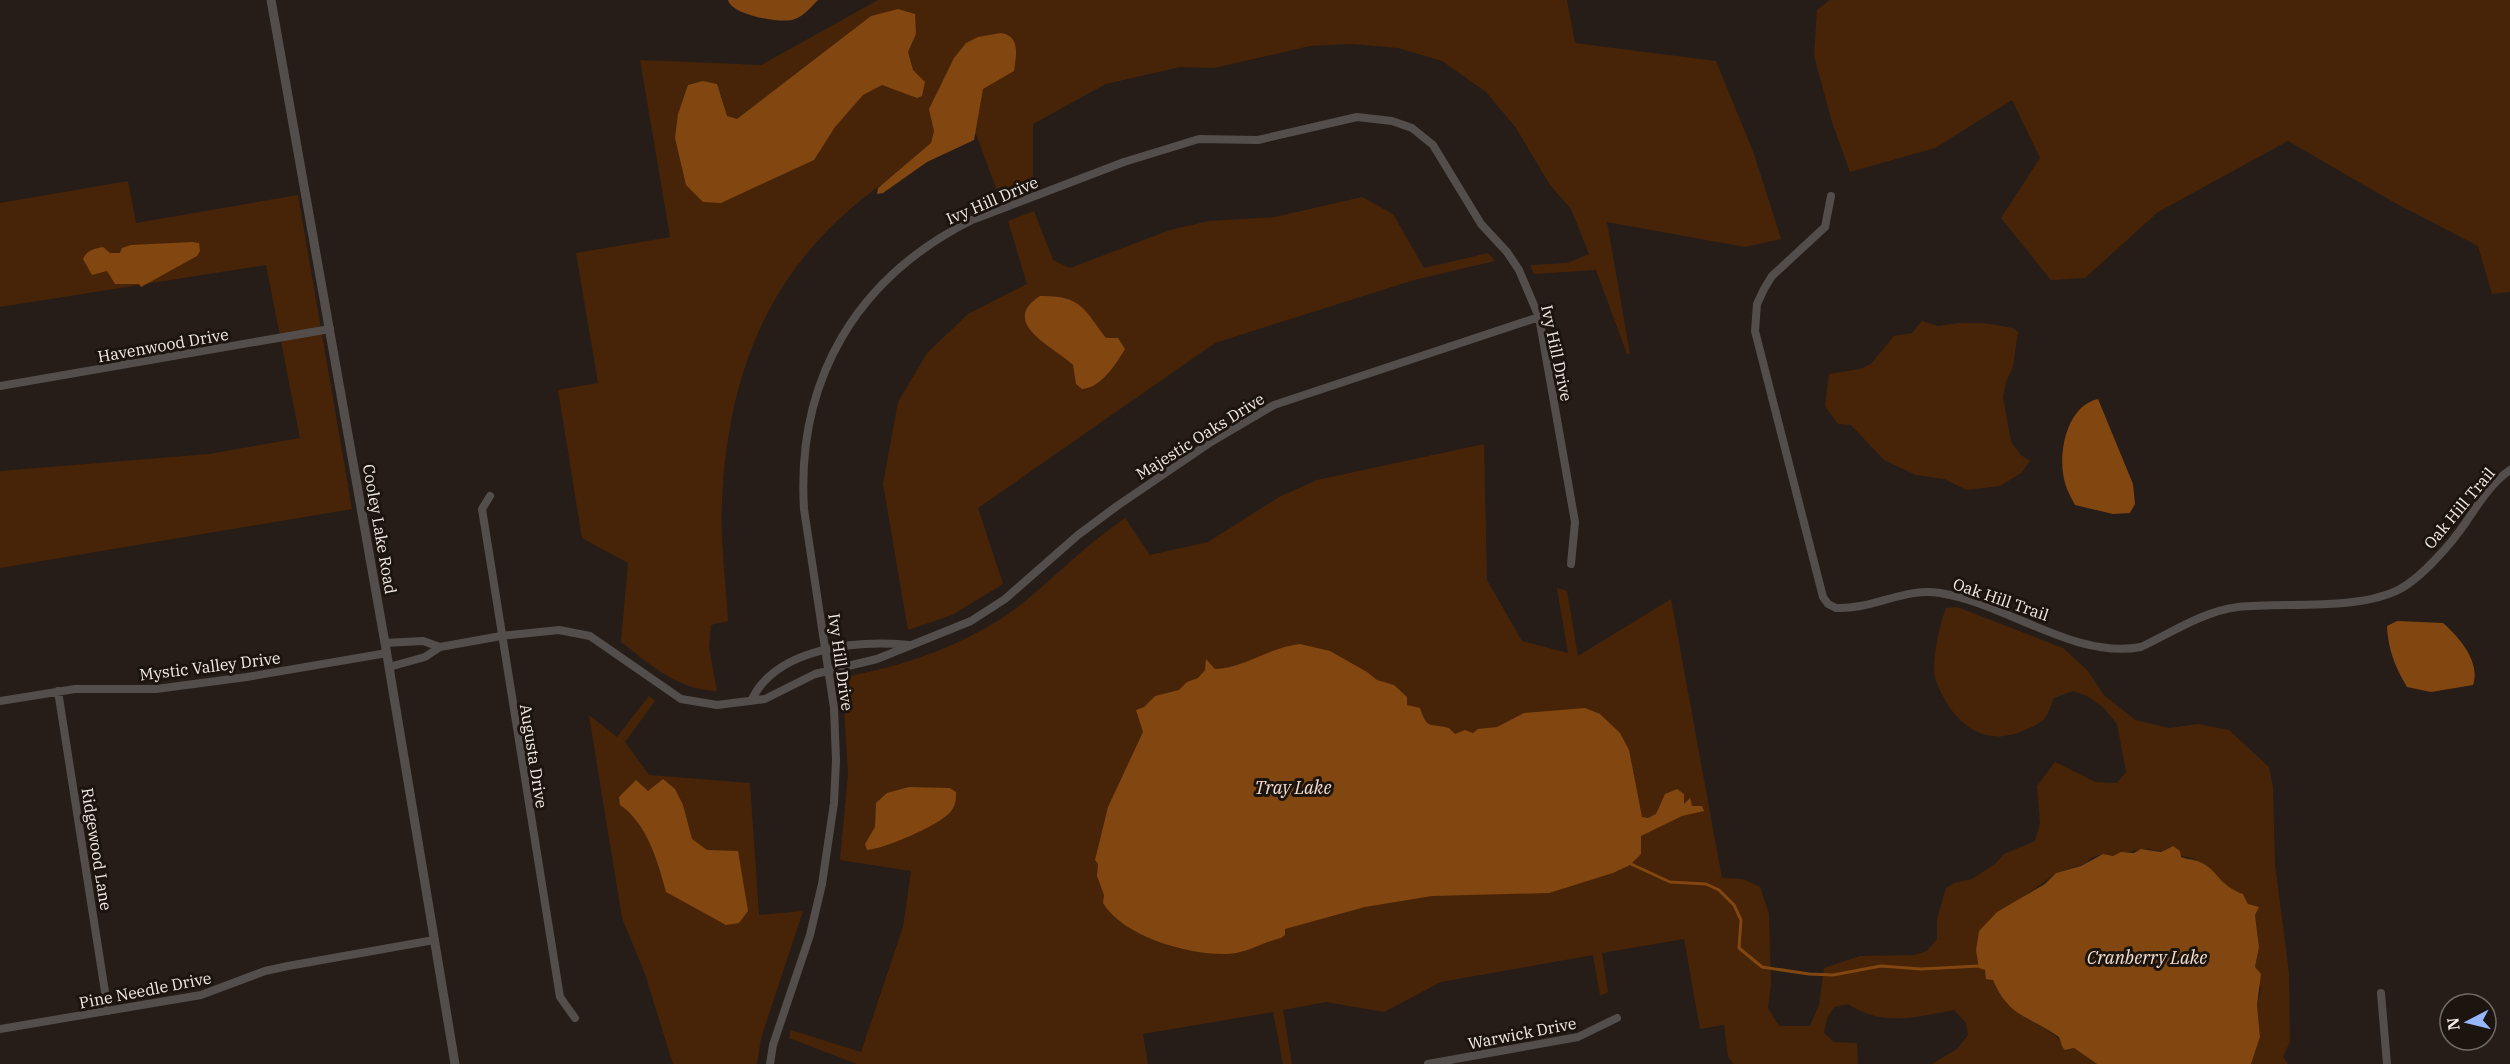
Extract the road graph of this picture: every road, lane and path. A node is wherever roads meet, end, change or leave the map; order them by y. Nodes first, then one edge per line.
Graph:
1 (272, 0) edge
2 (1831, 196) dead end
3 (1539, 317) junction
4 (330, 329) junction
5 (0, 387) edge
6 (2510, 470) edge
7 (490, 496) dead end
8 (1571, 564) dead end
9 (501, 636) junction
10 (912, 645) junction
11 (440, 647) junction
12 (386, 648) junction
13 (826, 648) junction
14 (389, 668) junction
15 (828, 669) junction
16 (58, 691) junction
17 (753, 699) junction
18 (0, 701) edge
19 (434, 940) junction
20 (2381, 993) dead end
21 (108, 1011) junction
22 (575, 1018) dead end
23 (1617, 1018) dead end
24 (0, 1029) edge
25 (455, 1064) edge
26 (770, 1064) edge
27 (1428, 1064) edge
28 (2387, 1064) edge

1 - 4 street, Cooley Lake Road
2 - 6 street, Oak Hill Trail
3 - 8 street, Ivy Hill Drive
3 - 10 street, Majestic Oaks Drive
3 - 13 street, Ivy Hill Drive
4 - 5 street, Havenwood Drive
4 - 12 street, Cooley Lake Road
7 - 9 street, Augusta Drive
9 - 11 street, Majestic Oaks Drive
9 - 17 street, Majestic Oaks Drive
9 - 22 street, Augusta Drive
10 - 13 street, Majestic Oaks Drive
10 - 15 street, Majestic Oaks Drive
11 - 12 street, Majestic Oaks Drive
11 - 14 street, Majestic Oaks Drive
12 - 14 street, Cooley Lake Road
12 - 16 street, Mystic Valley Drive
13 - 15 street, Ivy Hill Drive
13 - 17 street, Majestic Oaks Drive
14 - 19 street, Cooley Lake Road
15 - 17 street, Majestic Oaks Drive
15 - 26 street, Ivy Hill Drive
16 - 18 street, Mystic Valley Drive
16 - 21 street, Ridgewood Lane
19 - 21 street, Pine Needle Drive
19 - 25 street, Cooley Lake Road
20 - 28 street
21 - 24 street, Pine Needle Drive
23 - 27 street, Warwick Drive

